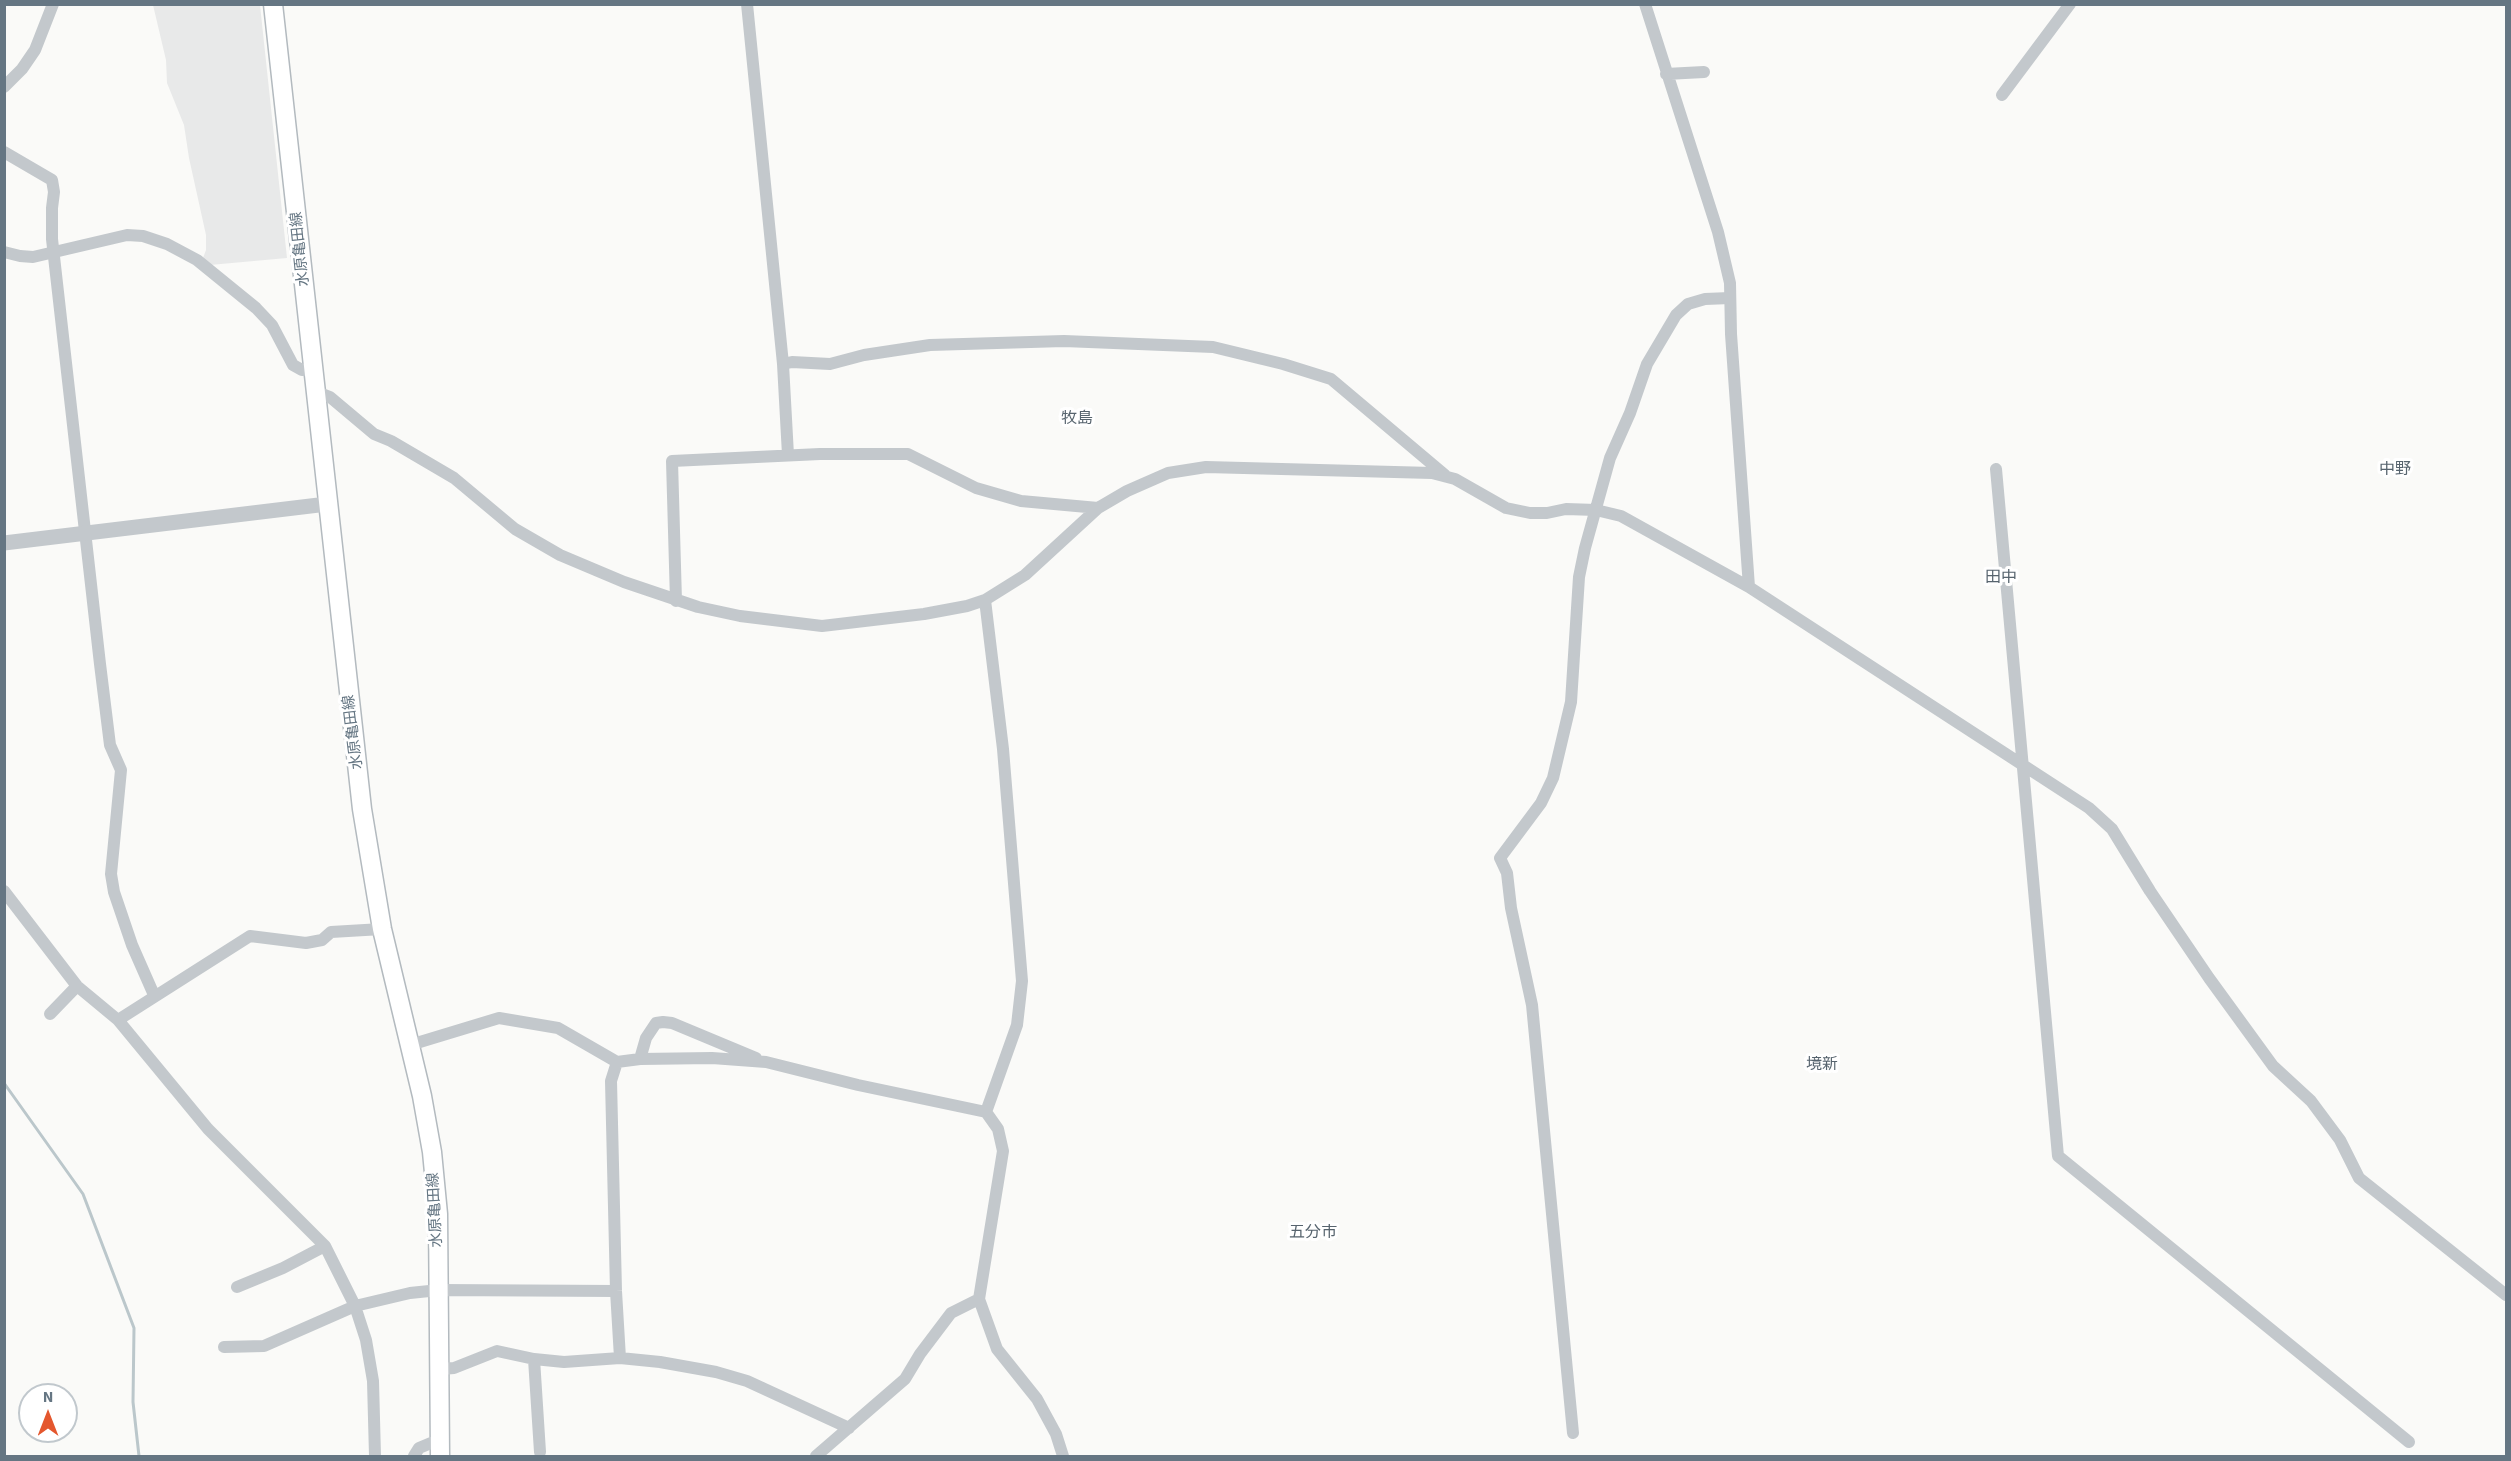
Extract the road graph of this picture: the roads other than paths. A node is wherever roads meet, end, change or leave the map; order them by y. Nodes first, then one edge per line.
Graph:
1 (53, 4) edge
2 (273, 4) edge
3 (747, 4) edge
4 (1645, 4) edge
5 (2070, 4) edge
6 (1704, 72) dead end
7 (1666, 74) junction
8 (4, 87) edge
9 (2002, 95) dead end
10 (4, 152) edge
11 (4, 252) edge
12 (54, 252) junction
13 (1730, 298) junction
14 (783, 364) junction
15 (314, 369) junction
16 (317, 392) junction
17 (788, 455) junction
18 (1996, 469) dead end
19 (1449, 478) junction
20 (327, 504) junction
21 (1098, 508) junction
22 (1594, 510) junction
23 (86, 534) junction
24 (4, 543) edge
25 (1749, 587) junction
26 (985, 600) junction
27 (676, 601) junction
28 (2023, 764) junction
29 (4, 891) edge
30 (382, 929) junction
31 (77, 986) junction
32 (154, 995) junction
33 (50, 1014) dead end
34 (118, 1020) junction
35 (410, 1045) junction
36 (640, 1059) junction
37 (617, 1062) junction
38 (766, 1062) junction
39 (986, 1112) junction
40 (325, 1246) junction
41 (237, 1287) dead end
42 (439, 1290) junction
43 (616, 1291) junction
44 (2506, 1295) edge
45 (979, 1299) junction
46 (355, 1306) junction
47 (224, 1347) dead end
48 (620, 1358) junction
49 (534, 1359) junction
50 (441, 1369) junction
51 (849, 1428) junction
52 (1573, 1433) dead end
53 (2409, 1442) dead end
54 (440, 1450) edge
55 (540, 1452) dead end
56 (375, 1456) edge
57 (414, 1456) edge
58 (816, 1456) edge
59 (1063, 1456) edge

1 - 8 street
2 - 15 main road, 水原亀田線
3 - 14 street
4 - 7 street
5 - 9 street
6 - 7 street
7 - 13 street
10 - 12 street
11 - 12 street
12 - 15 street
12 - 23 street
13 - 22 street
13 - 25 street
14 - 17 street
14 - 19 street
15 - 16 main road, 水原亀田線
16 - 20 main road, 水原亀田線
16 - 27 street
17 - 21 street
17 - 27 street
18 - 28 street
19 - 21 street
19 - 22 street
20 - 23 street
20 - 30 main road, 水原亀田線
21 - 26 street
22 - 25 street
22 - 52 street
23 - 24 street
23 - 32 street
25 - 28 street
26 - 27 street
26 - 39 street
28 - 44 street
28 - 53 street
29 - 31 street
30 - 32 street
30 - 35 main road, 水原亀田線
31 - 33 street
31 - 34 street
32 - 34 street
34 - 40 street
35 - 37 street
35 - 42 main road, 水原亀田線
36 - 37 street
36 - 38 street
36 - 38 street
37 - 43 street
38 - 39 street
39 - 45 street
40 - 41 street
40 - 46 street
42 - 43 street
42 - 46 street
42 - 50 main road, 水原亀田線
43 - 48 street
45 - 51 street
45 - 59 street
46 - 47 street
46 - 56 street
48 - 49 street
48 - 51 street
49 - 50 street
49 - 55 street
50 - 54 main road, 水原亀田線
51 - 58 street
54 - 57 street

